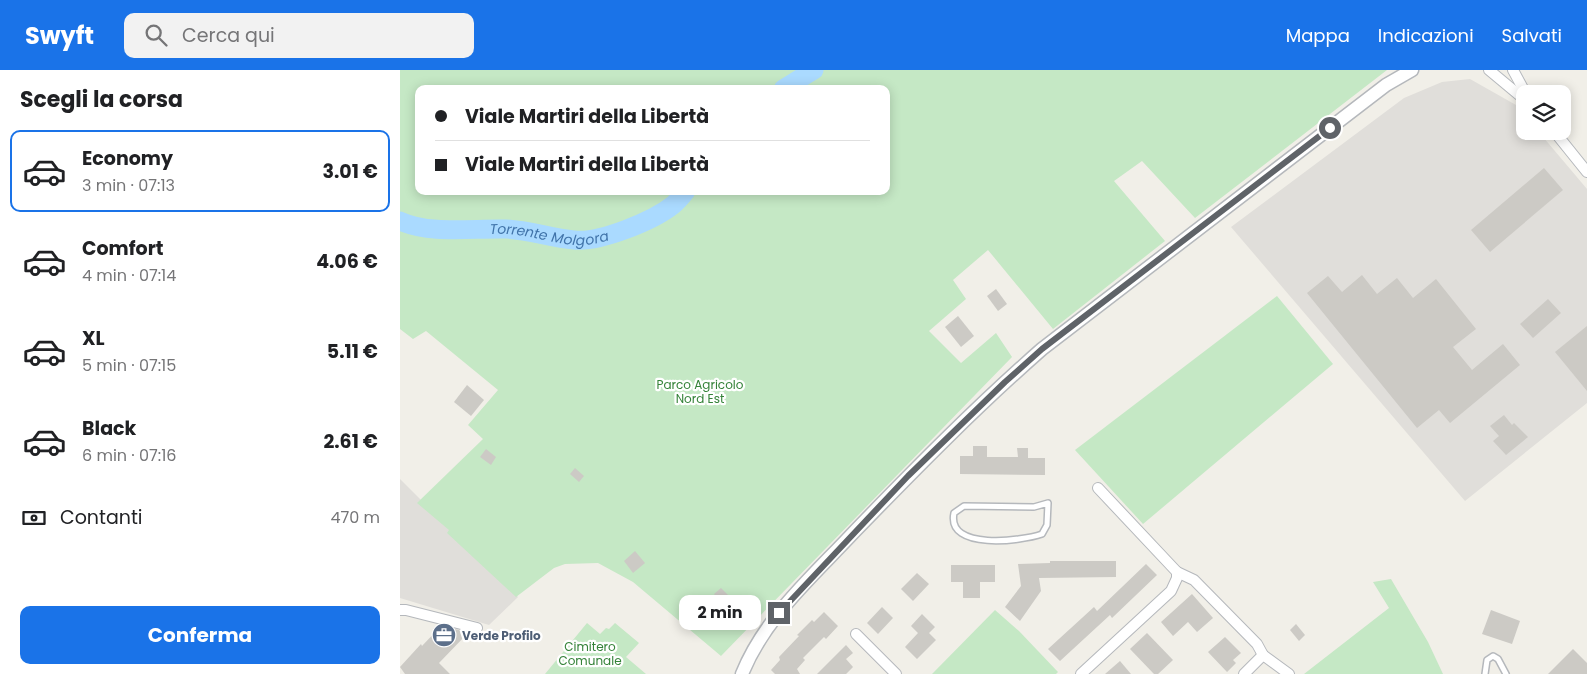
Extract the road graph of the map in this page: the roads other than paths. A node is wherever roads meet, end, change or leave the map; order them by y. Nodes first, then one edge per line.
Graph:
1 (1412, 70) edge
2 (1489, 70) edge
3 (1513, 70) edge
4 (1521, 85) edge
5 (1516, 92) edge
6 (1561, 140) edge
7 (1587, 172) edge
8 (1098, 488) dead end
9 (1048, 503) joint
10 (1176, 572) junction
11 (400, 610) edge
12 (477, 628) dead end
13 (856, 634) dead end
14 (1263, 655) junction
15 (742, 674) edge
16 (896, 674) edge
17 (1082, 674) edge
18 (1244, 674) edge
19 (1289, 674) edge
20 (1485, 674) edge
21 (1506, 674) edge

1 - 15 street
2 - 5 street
3 - 4 street
6 - 7 street
8 - 10 street
9 - 9 lane
10 - 14 street
10 - 17 street
11 - 12 street
13 - 16 street
14 - 18 street
14 - 19 street
20 - 21 lane

